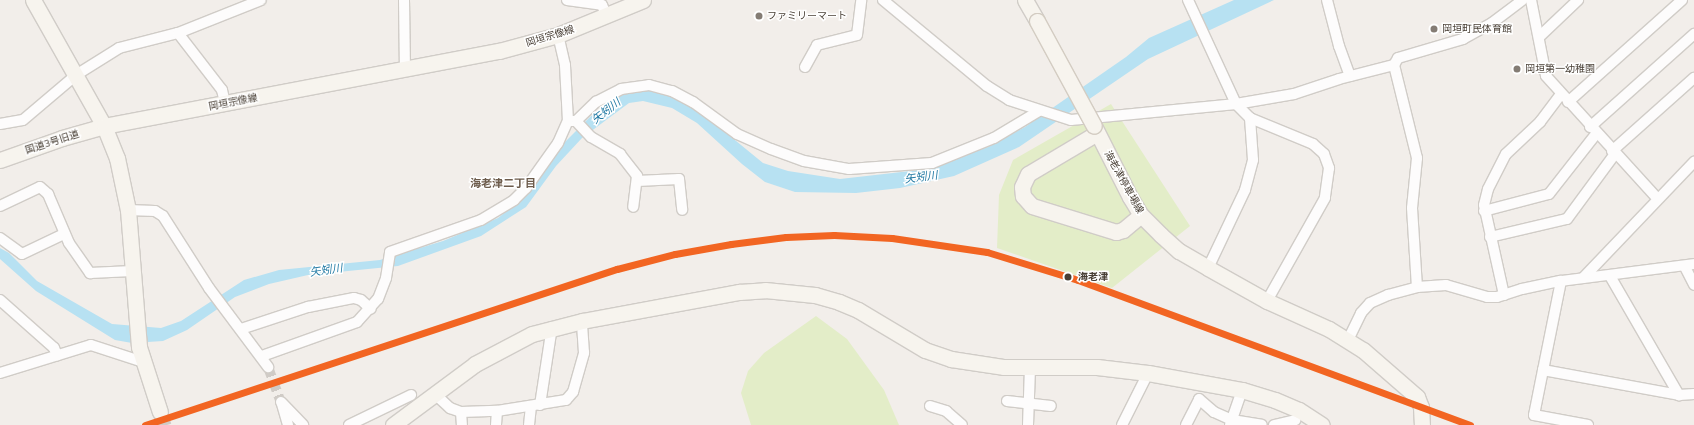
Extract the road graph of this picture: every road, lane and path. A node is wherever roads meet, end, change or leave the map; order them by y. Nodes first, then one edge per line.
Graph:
1 (33, 0) edge
2 (261, 0) edge
3 (404, 0) edge
4 (568, 0) edge
5 (643, 0) edge
6 (861, 0) edge
7 (883, 0) edge
8 (1025, 0) edge
9 (1188, 0) edge
10 (1327, 0) edge
11 (1522, 0) edge
12 (1531, 0) edge
13 (1578, 0) edge
14 (1682, 0) edge
15 (607, 17) junction
16 (178, 34) junction
17 (1694, 34) edge
18 (558, 35) junction
19 (1539, 36) junction
20 (1394, 65) junction
21 (805, 68) dead end
22 (405, 69) junction
23 (76, 75) junction
24 (1350, 76) junction
25 (1694, 78) edge
26 (1561, 94) junction
27 (1568, 102) junction
28 (225, 103) junction
29 (1236, 104) junction
30 (1039, 111) junction
31 (1250, 118) junction
32 (572, 121) junction
33 (0, 124) edge
34 (104, 126) junction
35 (1095, 130) junction
36 (1593, 130) junction
37 (1614, 152) junction
38 (0, 160) edge
39 (1694, 162) edge
40 (637, 181) junction
41 (1657, 198) junction
42 (0, 206) edge
43 (633, 207) dead end
44 (128, 210) junction
45 (682, 210) dead end
46 (1484, 211) junction
47 (1141, 215) junction
48 (64, 234) junction
49 (1490, 237) junction
50 (0, 238) edge
51 (1689, 266) edge
52 (1208, 268) junction
53 (132, 271) junction
54 (1610, 276) junction
55 (1582, 278) junction
56 (1561, 281) junction
57 (1694, 285) edge
58 (1417, 287) junction
59 (1504, 295) junction
60 (0, 300) edge
61 (1267, 301) junction
62 (370, 309) junction
63 (582, 321) junction
64 (552, 327) junction
65 (241, 329) junction
66 (1348, 340) junction
67 (57, 355) junction
68 (262, 356) junction
69 (143, 362) junction
70 (268, 367) tunnel mouth
71 (1030, 367) junction
72 (1543, 370) junction
73 (0, 373) edge
74 (1148, 373) junction
75 (1242, 390) junction
76 (435, 394) junction
77 (1694, 394) edge
78 (411, 395) dead end
79 (1679, 395) junction
80 (1006, 401) dead end
81 (1030, 403) junction
82 (536, 406) junction
83 (930, 406) dead end
84 (1051, 406) dead end
85 (497, 411) junction
86 (160, 412) tunnel mouth
87 (461, 412) junction
88 (1294, 420) dead end
89 (1231, 423) edge
90 (355, 424) edge
91 (288, 425) edge
92 (303, 425) edge
93 (393, 425) edge
94 (462, 425) edge
95 (496, 425) edge
96 (529, 425) edge
97 (962, 425) edge
98 (1028, 425) edge
99 (1122, 425) edge
100 (1186, 425) edge
101 (1262, 425) edge
102 (1274, 425) edge
103 (1322, 425) edge
104 (1422, 425) edge
105 (1588, 425) edge

1 - 23 street
2 - 16 street
3 - 22 street
4 - 15 street
5 - 15 street, 岡垣宗像線
6 - 21 street
7 - 30 street
8 - 35 street, 海老津停車場線, bridge
9 - 29 street
10 - 24 street
11 - 20 street
12 - 19 street
13 - 19 street
14 - 27 street
15 - 18 street, 岡垣宗像線
16 - 23 street
16 - 28 street
17 - 36 street
18 - 22 street, 岡垣宗像線
18 - 32 street
19 - 26 street
20 - 24 street
20 - 58 street
22 - 28 street, 岡垣宗像線
23 - 33 street
23 - 34 street
24 - 29 street
25 - 37 street
26 - 27 street
26 - 46 street
27 - 36 street
28 - 34 street, 岡垣宗像線
29 - 30 street
29 - 31 street
30 - 32 street
31 - 52 street
31 - 61 street
32 - 40 street
32 - 62 street
34 - 38 street, 国道3号旧道
34 - 44 street
35 - 47 street, 海老津停車場線
35 - 47 street
36 - 37 street
36 - 46 street
37 - 41 street
37 - 49 street
39 - 41 street
40 - 43 street
40 - 45 street
41 - 55 street
42 - 48 street
44 - 53 street
44 - 65 street
46 - 49 street
47 - 52 street, 海老津停車場線
48 - 50 street
48 - 53 street
49 - 59 street
51 - 54 street
51 - 57 street
52 - 61 street, 海老津停車場線
53 - 69 street
54 - 55 street
54 - 79 street
55 - 56 street
56 - 59 street
56 - 72 street
58 - 59 street
58 - 66 street
60 - 67 street
61 - 66 street, 海老津停車場線
62 - 65 street
62 - 68 street
63 - 64 street
63 - 71 street
63 - 82 street
64 - 76 street
64 - 82 street
65 - 68 street
66 - 104 street, 海老津停車場線
67 - 69 street
67 - 73 street
68 - 70 street
69 - 86 street
71 - 74 street
71 - 81 street
72 - 79 street
72 - 105 street
74 - 75 street
74 - 99 street
75 - 89 street
75 - 103 street
76 - 87 street
76 - 93 street
77 - 79 street
78 - 90 street
80 - 81 street
81 - 84 street
81 - 98 street
82 - 85 street
82 - 96 street
83 - 97 street
85 - 87 street
85 - 95 street
87 - 94 street
88 - 102 street
89 - 100 street
89 - 101 street
91 - 92 street

